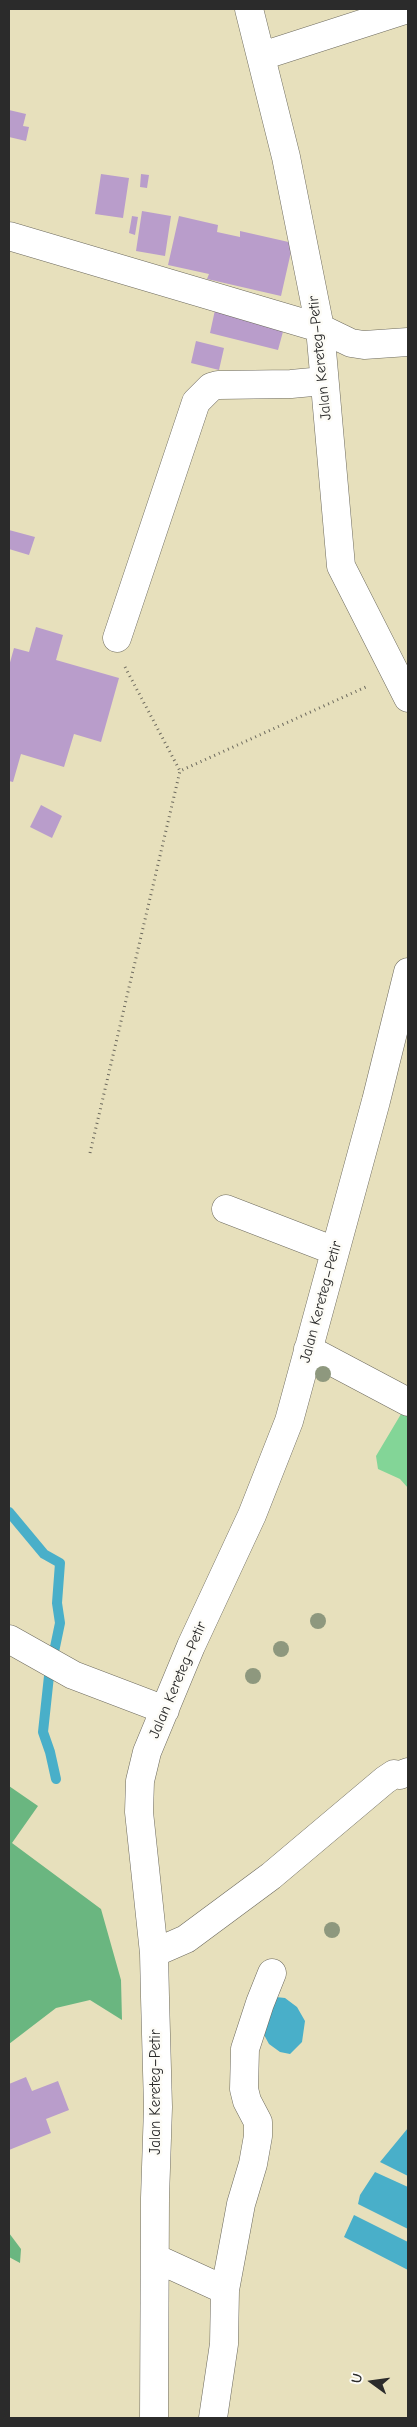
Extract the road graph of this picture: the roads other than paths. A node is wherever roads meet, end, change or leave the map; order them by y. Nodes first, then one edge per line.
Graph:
1 (249, 9) edge
2 (408, 9) edge
3 (262, 56) junction
4 (9, 236) edge
5 (320, 328) junction
6 (408, 342) edge
7 (323, 382) junction
8 (117, 638) road end
9 (408, 698) edge
10 (408, 972) edge
11 (226, 1209) dead end
12 (335, 1251) junction
13 (308, 1349) junction
14 (408, 1402) edge
15 (20, 1645) edge
16 (165, 1710) junction
17 (408, 1772) edge
18 (154, 1953) junction
19 (272, 1973) dead end
20 (155, 2258) junction
21 (226, 2290) junction
22 (154, 2418) edge
23 (213, 2418) edge

1 - 3 street, Jalan Kereteg–Petir
2 - 3 street
3 - 5 street, Jalan Kereteg–Petir
4 - 5 street
5 - 6 street
5 - 7 street, Jalan Kereteg–Petir
7 - 8 street
7 - 9 street, Jalan Kereteg–Petir
10 - 12 street, Jalan Kereteg–Petir
11 - 12 street
12 - 13 street, Jalan Kereteg–Petir
13 - 14 street
13 - 16 street, Jalan Kereteg–Petir
15 - 16 street
16 - 18 street, Jalan Kereteg–Petir
17 - 18 street
18 - 20 street, Jalan Kereteg–Petir
19 - 21 street
20 - 21 street
20 - 22 street, Jalan Kereteg–Petir
21 - 23 street

